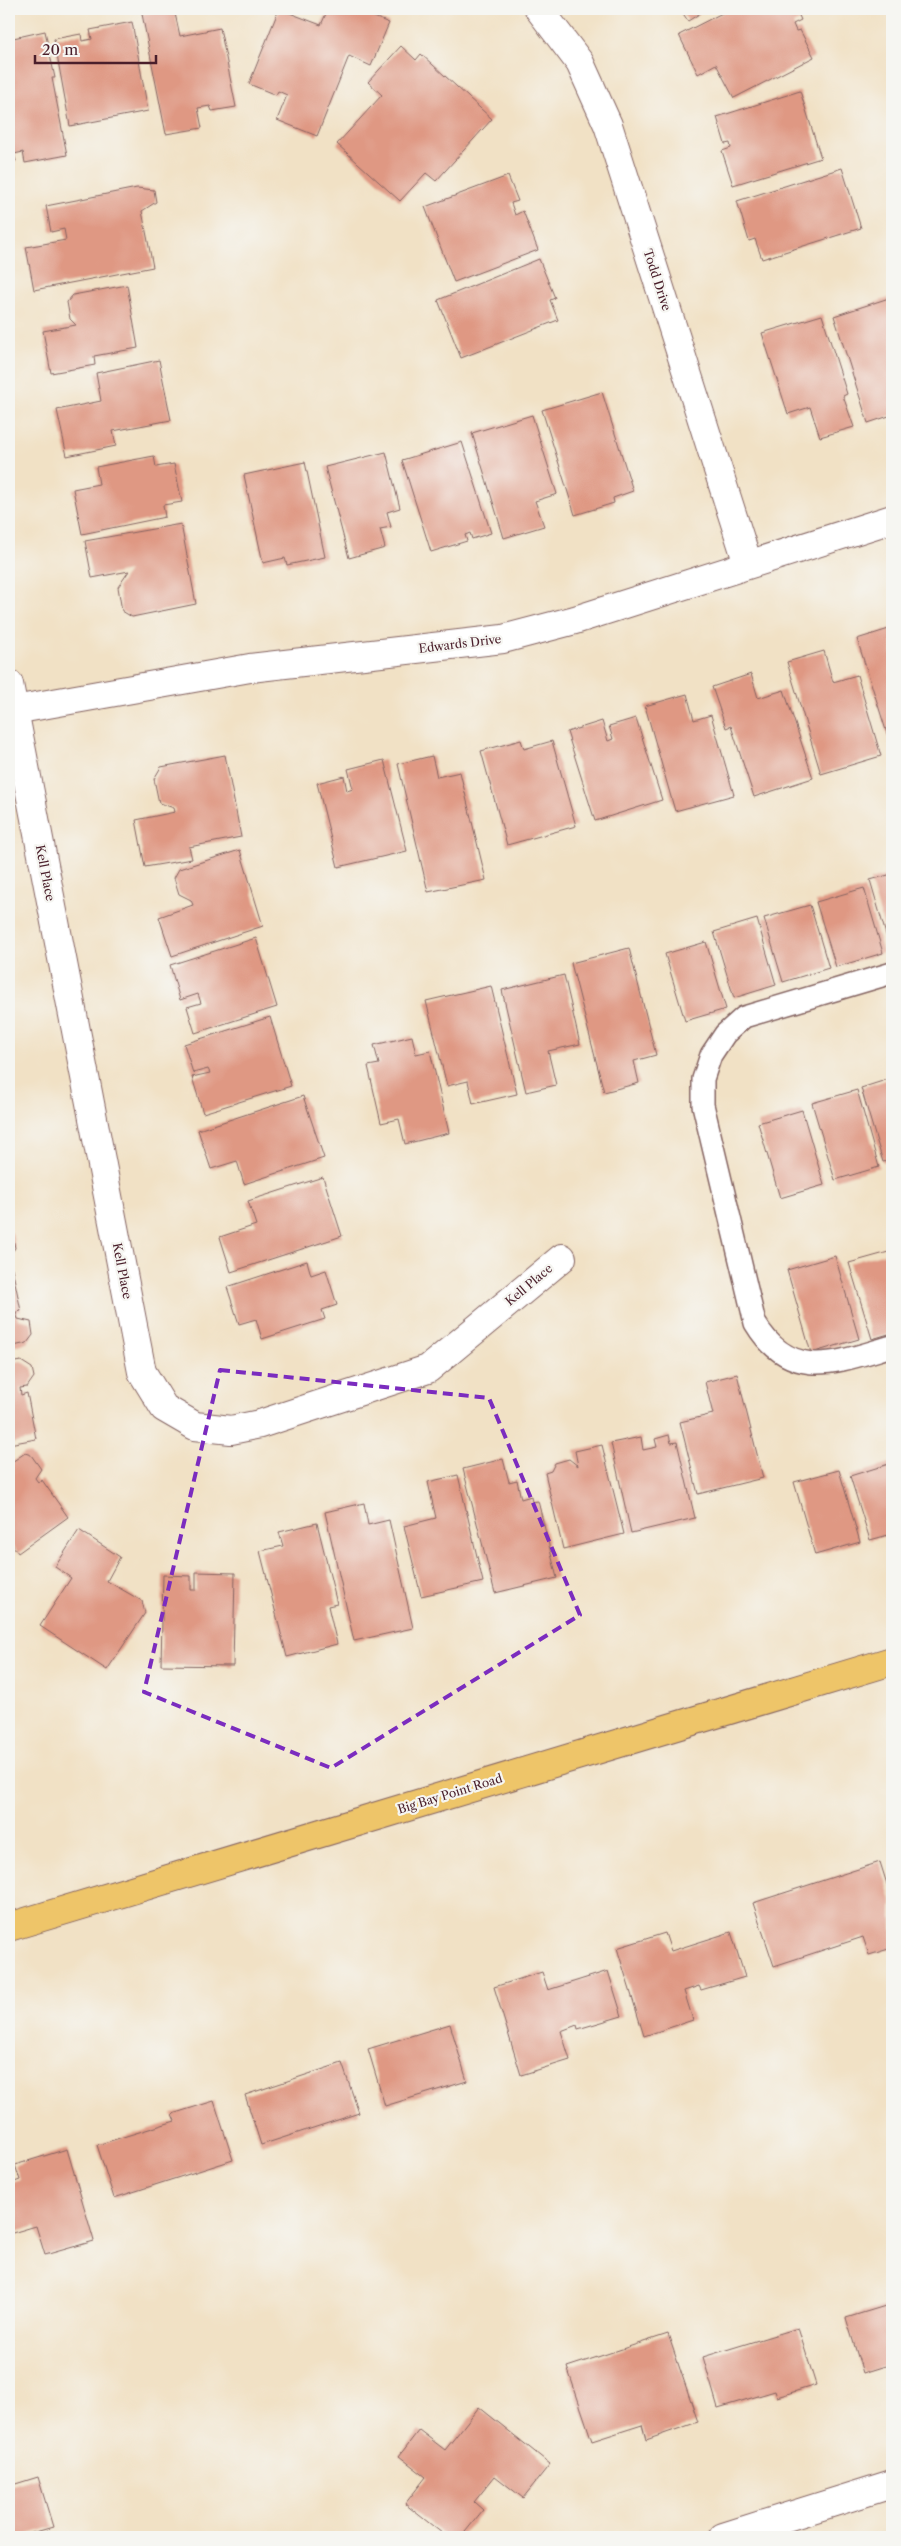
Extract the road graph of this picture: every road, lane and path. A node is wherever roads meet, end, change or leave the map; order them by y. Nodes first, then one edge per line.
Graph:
1 (539, 9) edge
2 (892, 519) edge
3 (748, 564) junction
4 (11, 697) edge
5 (892, 974) edge
6 (562, 1258) dead end
7 (892, 1346) edge
8 (892, 1661) edge
9 (9, 1927) edge
10 (892, 2484) edge
11 (723, 2537) edge

1 - 3 street, Todd Drive
2 - 3 street, Edwards Drive
3 - 4 street, Edwards Drive
4 - 6 street, Kell Place
5 - 7 lane
8 - 9 main road, Big Bay Point Road
10 - 11 street

